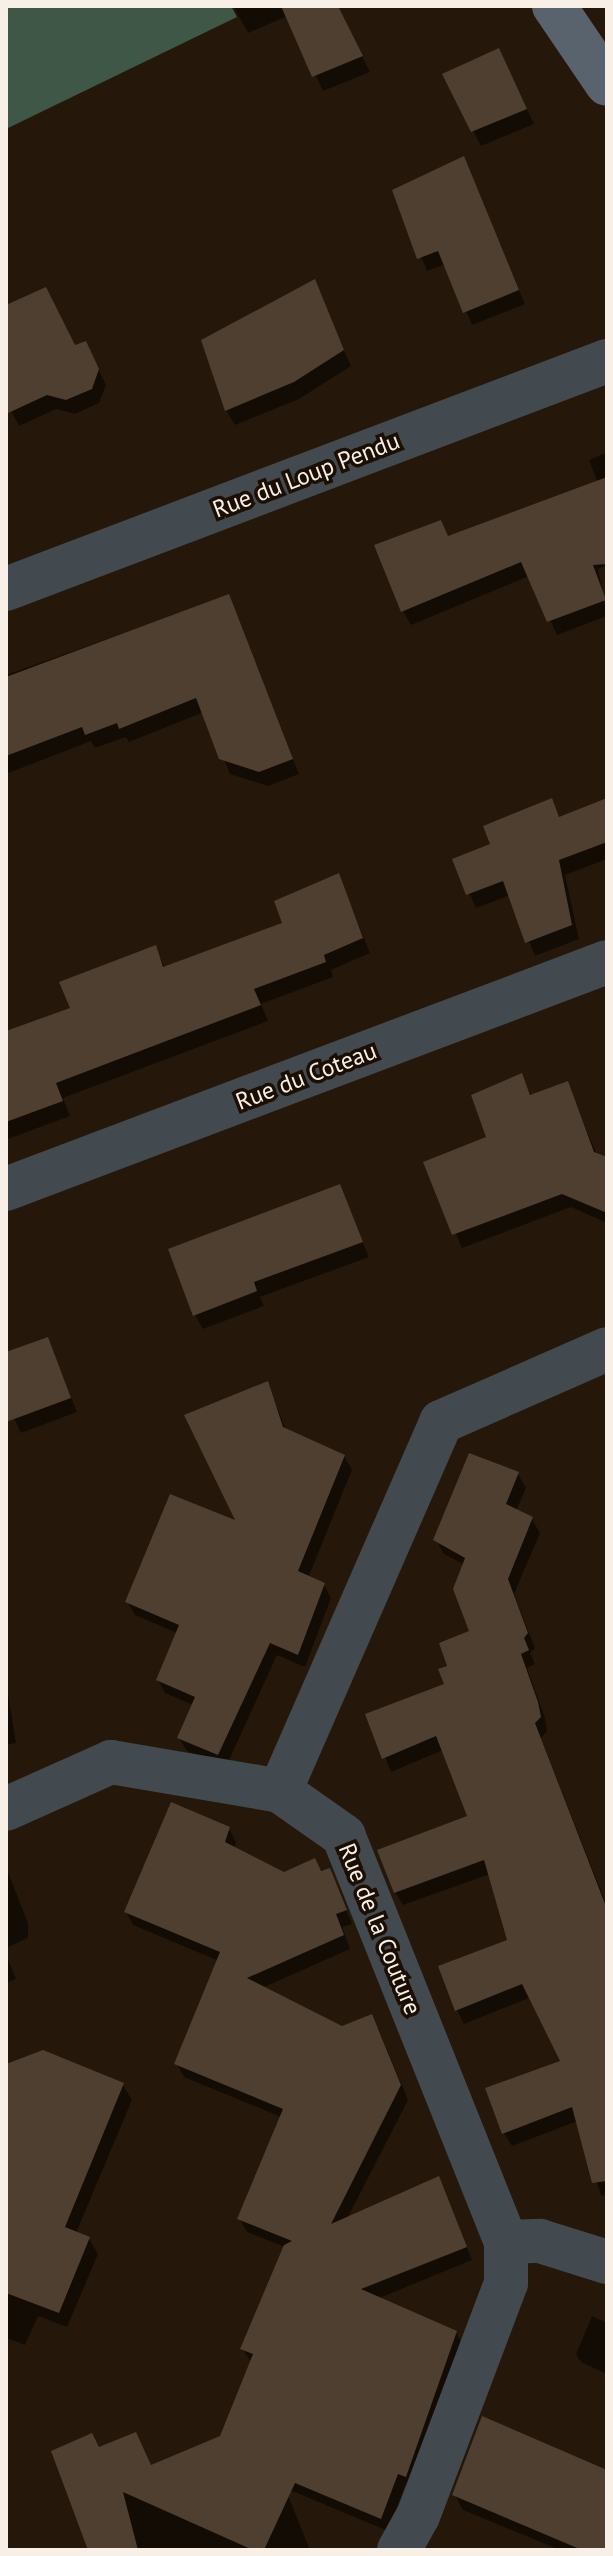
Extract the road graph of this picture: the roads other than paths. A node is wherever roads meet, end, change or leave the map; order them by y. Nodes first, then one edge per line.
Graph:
1 (554, 6) edge
2 (607, 84) edge
3 (607, 361) edge
4 (6, 589) edge
5 (607, 962) edge
6 (6, 1189) edge
7 (607, 1349) edge
8 (280, 1791) junction
9 (6, 1809) edge
10 (506, 2242) junction
11 (607, 2262) edge
12 (399, 2550) edge

1 - 2 street
3 - 4 street, Rue du Loup Pendu
5 - 6 street, Rue du Coteau
7 - 8 street
8 - 9 street
8 - 10 street, Rue de la Couture
10 - 11 street
10 - 12 street, Rue de la Couture

